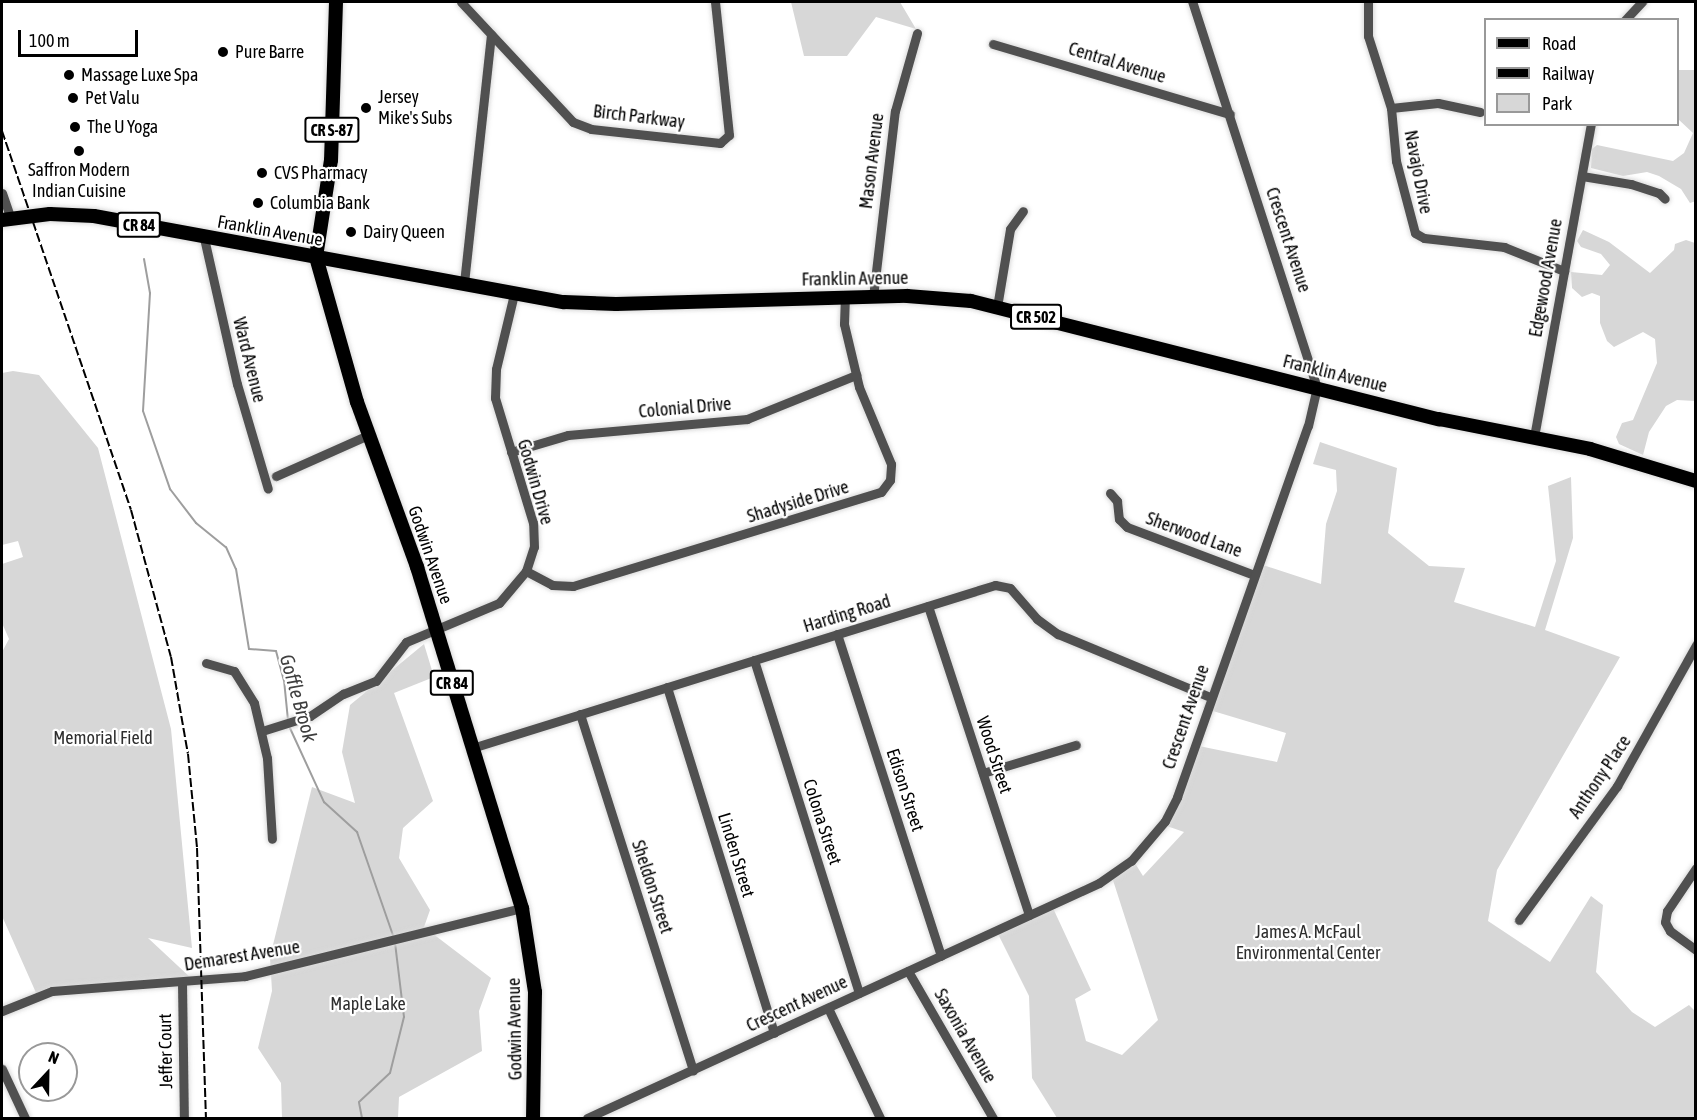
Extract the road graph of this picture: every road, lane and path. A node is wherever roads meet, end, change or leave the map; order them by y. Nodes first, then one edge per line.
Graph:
1 (336, 2) edge
2 (460, 2) edge
3 (716, 2) edge
4 (1192, 2) edge
5 (1368, 2) edge
6 (1642, 2) edge
7 (1627, 18) edge
8 (917, 33) dead end
9 (491, 34) junction
10 (993, 44) dead end
11 (1391, 108) junction
12 (1480, 112) dead end
13 (1230, 114) junction
14 (1591, 126) edge
15 (1581, 176) junction
16 (2, 193) edge
17 (1665, 200) dead end
18 (1023, 211) dead end
19 (6, 219) edge
20 (204, 238) junction
21 (316, 257) junction
22 (1564, 271) junction
23 (464, 283) junction
24 (513, 294) junction
25 (845, 297) junction
26 (873, 297) junction
27 (998, 307) junction
28 (856, 375) junction
29 (1317, 388) junction
30 (368, 435) junction
31 (1534, 437) junction
32 (511, 452) junction
33 (276, 476) dead end
34 (1695, 481) edge
35 (268, 489) dead end
36 (1110, 494) dead end
37 (526, 572) junction
38 (1254, 575) junction
39 (928, 606) junction
40 (436, 629) junction
41 (837, 634) junction
42 (1695, 645) edge
43 (754, 660) junction
44 (206, 663) dead end
45 (667, 687) junction
46 (1210, 697) junction
47 (580, 714) junction
48 (262, 730) junction
49 (1077, 745) dead end
50 (472, 748) junction
51 (983, 773) junction
52 (272, 839) dead end
53 (1695, 868) edge
54 (522, 908) junction
55 (1029, 915) junction
56 (1519, 920) dead end
57 (1695, 950) edge
58 (941, 956) junction
59 (908, 971) junction
60 (182, 982) junction
61 (859, 993) junction
62 (828, 1008) junction
63 (2, 1011) edge
64 (774, 1032) junction
65 (2, 1069) edge
66 (693, 1070) junction
67 (4, 1081) edge
68 (591, 1118) edge
69 (25, 1119) edge
70 (184, 1119) edge
71 (534, 1119) edge
72 (880, 1119) edge
73 (993, 1119) edge

1 - 21 main road, Godwin Avenue / CR S-87
2 - 9 street, Birch Parkway
3 - 9 street, Birch Parkway
4 - 13 street, Crescent Avenue
5 - 11 street, Navajo Drive
6 - 7 street
8 - 26 street, Mason Avenue
9 - 23 street
10 - 13 street, Central Avenue
11 - 12 street
11 - 22 street, Navajo Drive
13 - 29 street, Crescent Avenue
14 - 15 street, Edgewood Avenue
15 - 17 street
15 - 22 street, Edgewood Avenue
16 - 19 street
18 - 27 street
19 - 20 main road, Franklin Avenue / CR 84
20 - 21 main road, Franklin Avenue / CR 84
20 - 35 street, Ward Avenue
21 - 23 main road, Franklin Avenue / CR 502
21 - 30 main road, Godwin Avenue / CR 84
22 - 31 street, Edgewood Avenue
23 - 24 main road, Franklin Avenue / CR 502
24 - 25 main road, Franklin Avenue / CR 502
24 - 32 street, Godwin Drive
25 - 26 main road, Franklin Avenue / CR 502
25 - 28 street, Shadyside Drive
26 - 27 main road, Franklin Avenue / CR 502
27 - 29 main road, Franklin Avenue / CR 502
28 - 32 street, Colonial Drive
28 - 37 street, Shadyside Drive
29 - 31 main road, Franklin Avenue / CR 502
29 - 38 street, Crescent Avenue
30 - 33 street
30 - 40 main road, Godwin Avenue / CR 84
31 - 34 main road, Franklin Avenue / CR 502
32 - 37 street, Godwin Drive
36 - 38 street, Sherwood Lane
37 - 40 street, Godwin Drive
38 - 46 street, Crescent Avenue
39 - 41 street, Harding Road
39 - 46 street, Harding Road
39 - 51 street, Wood Street
40 - 48 street, Godwin Drive
40 - 50 main road, Godwin Avenue / CR 84
41 - 43 street, Harding Road
41 - 58 street, Edison Street
42 - 56 street, Anthony Place
43 - 45 street, Harding Road
43 - 61 street, Colona Street
44 - 48 street
45 - 47 street, Harding Road
45 - 64 street, Linden Street
46 - 55 street, Crescent Avenue
47 - 50 street, Harding Road
47 - 66 street, Sheldon Street
48 - 52 street
49 - 51 street
50 - 54 main road, Godwin Avenue / CR 84
51 - 55 street, Wood Street
53 - 57 street
54 - 60 street, Demarest Avenue
54 - 71 main road, Godwin Avenue / CR 84
55 - 58 street, Crescent Avenue
58 - 59 street, Crescent Avenue
59 - 61 street, Crescent Avenue
59 - 73 street, Saxonia Avenue
60 - 63 street, Demarest Avenue
60 - 70 street, Jeffer Court
61 - 62 street, Crescent Avenue
62 - 64 street, Crescent Avenue
62 - 72 street
64 - 66 street, Crescent Avenue
65 - 67 street
66 - 68 street, Crescent Avenue
67 - 69 street

